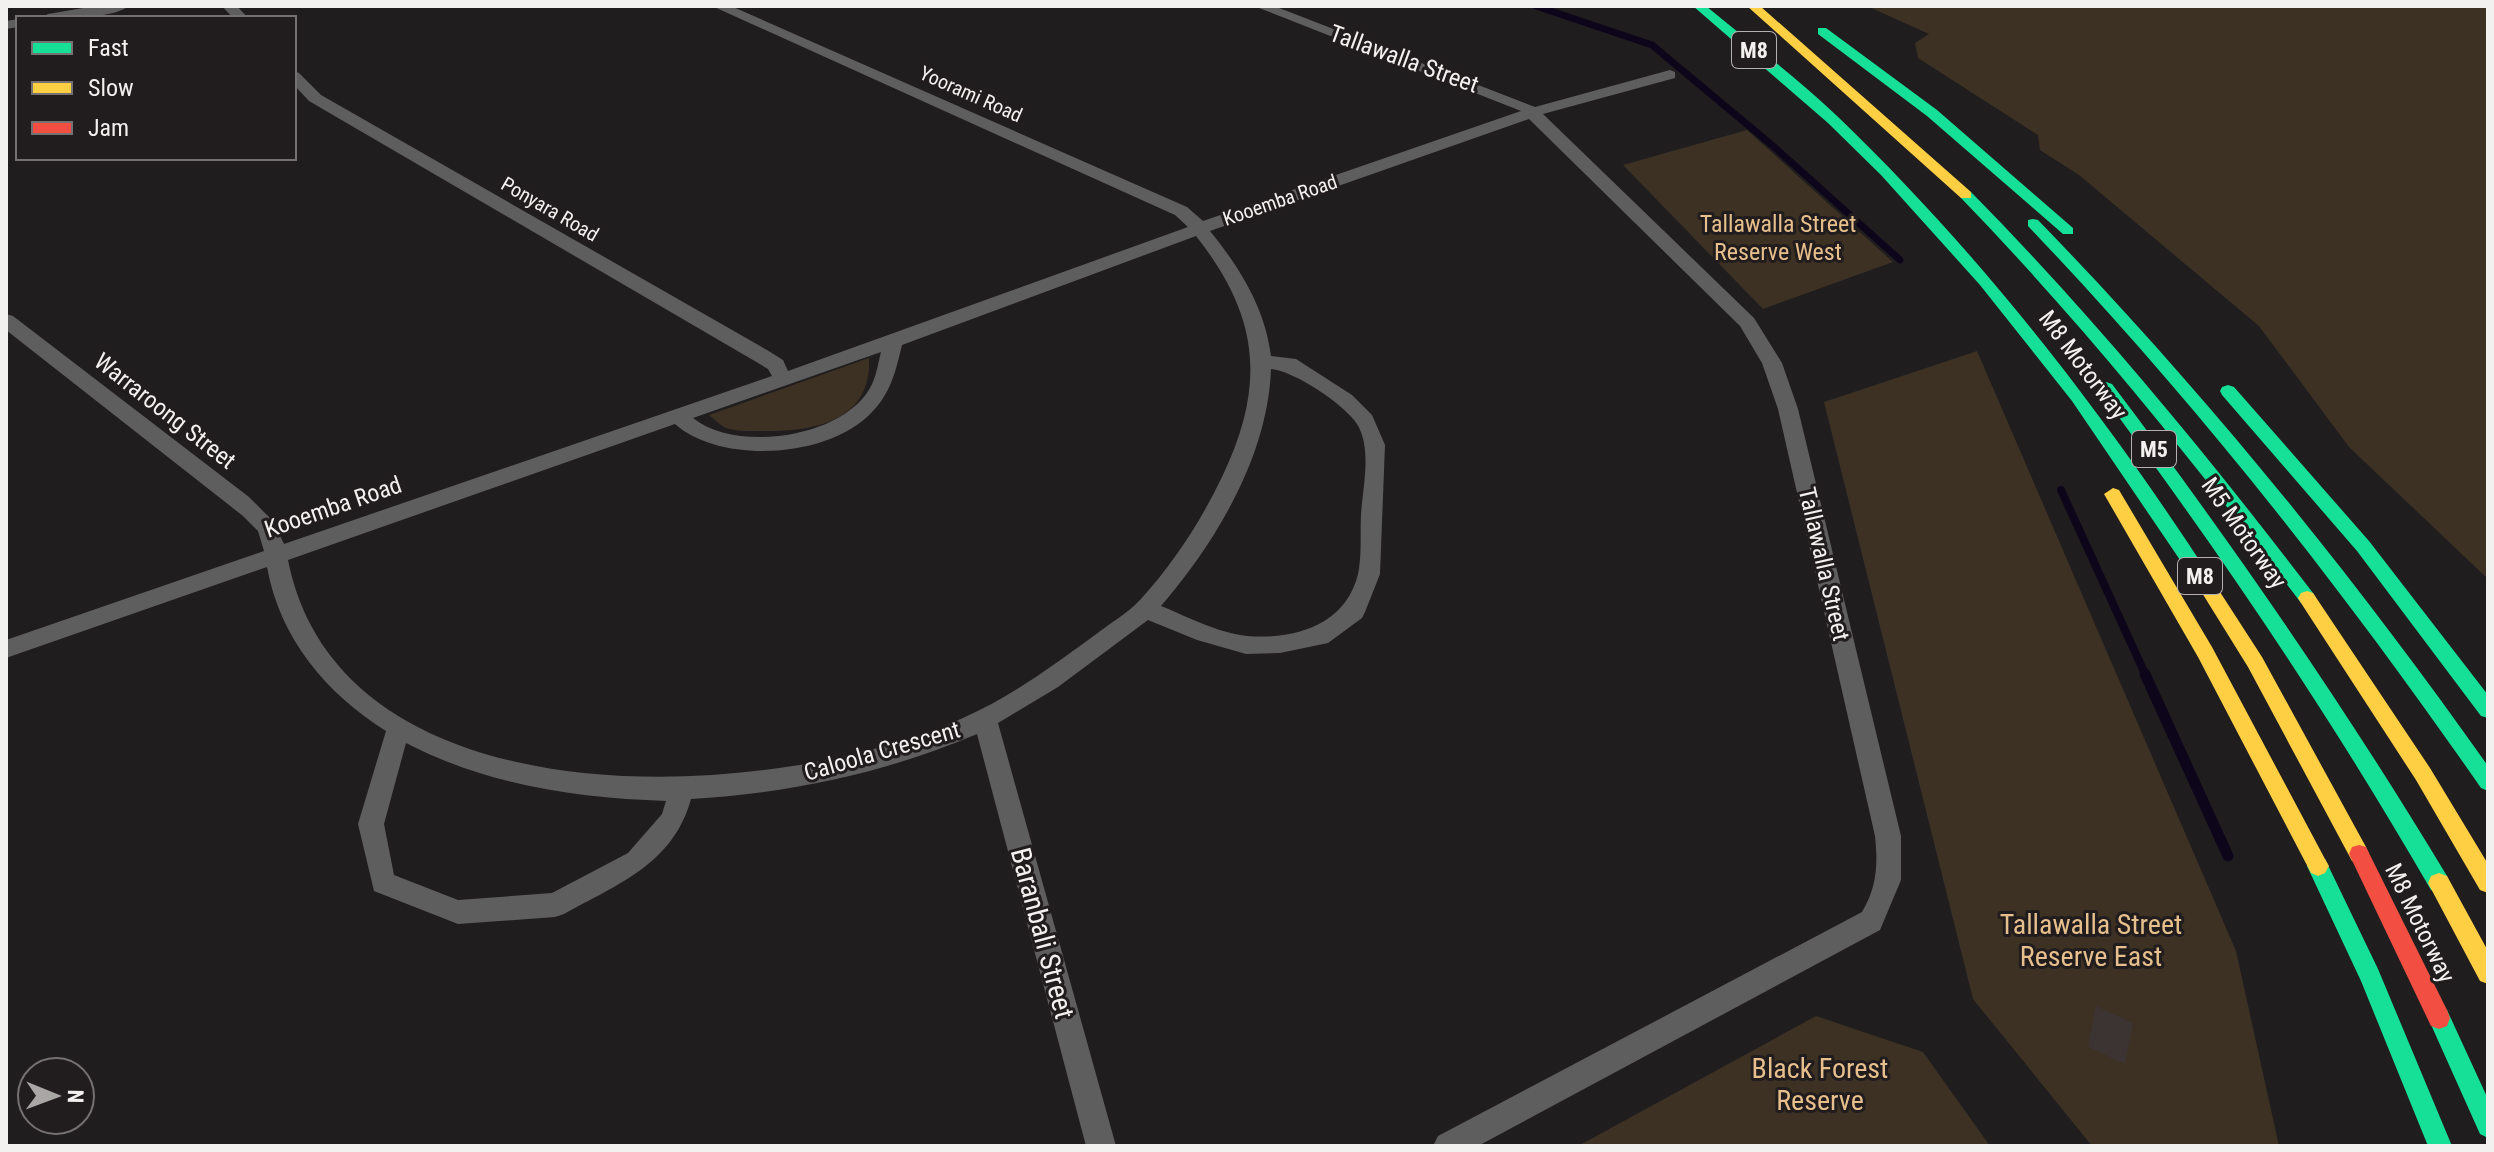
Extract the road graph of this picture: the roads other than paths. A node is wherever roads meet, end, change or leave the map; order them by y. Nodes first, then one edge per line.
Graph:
1 (122, 6) edge
2 (719, 6) edge
3 (1261, 6) edge
4 (1683, 6) edge
5 (1699, 6) edge
6 (1720, 6) edge
7 (1753, 6) edge
8 (1770, 6) edge
9 (60, 16) edge
10 (1804, 18) dead end
11 (1670, 75) dead end
12 (296, 78) edge
13 (1533, 112) junction
14 (1201, 228) junction
15 (1963, 228) dead end
16 (2080, 242) dead end
17 (1944, 263) dead end
18 (6, 320) edge
19 (894, 341) junction
20 (1262, 362) junction
21 (2090, 369) dead end
22 (2213, 376) dead end
23 (783, 379) junction
24 (678, 416) junction
25 (2102, 475) dead end
26 (274, 555) junction
27 (1145, 609) junction
28 (6, 649) edge
29 (2488, 710) edge
30 (985, 719) junction
31 (399, 729) junction
32 (2488, 782) edge
33 (681, 792) junction
34 (2488, 883) edge
35 (2488, 973) edge
36 (2488, 1126) edge
37 (1101, 1146) edge
38 (1448, 1146) edge
39 (2440, 1146) edge

1 - 9 street
2 - 14 street, Yoorami Road
3 - 13 street, Tallawalla Street
4 - 17 highway
5 - 36 highway, M8 Motorway / M8
6 - 15 highway
7 - 34 highway, M5 Motorway / M5
8 - 32 highway, M8
10 - 16 highway
11 - 13 street, Kooemba Road
12 - 23 street, Ponyara Road
13 - 14 street, Kooemba Road
13 - 38 street, Tallawalla Street
14 - 19 street, Kooemba Road
14 - 20 street, Caloola Crescent
18 - 26 street, Warraroong Street
19 - 23 street, Kooemba Road
19 - 24 street
20 - 27 street, Caloola Crescent
20 - 27 street
21 - 35 highway, M5 Motorway / M5
22 - 29 highway
23 - 24 street, Kooemba Road
24 - 26 street, Kooemba Road
25 - 39 highway
26 - 28 street, Kooemba Road
26 - 31 street, Caloola Crescent
27 - 30 street, Caloola Crescent
30 - 33 street, Caloola Crescent
30 - 37 street, Baranbali Street
31 - 33 street, Caloola Crescent
31 - 33 street

